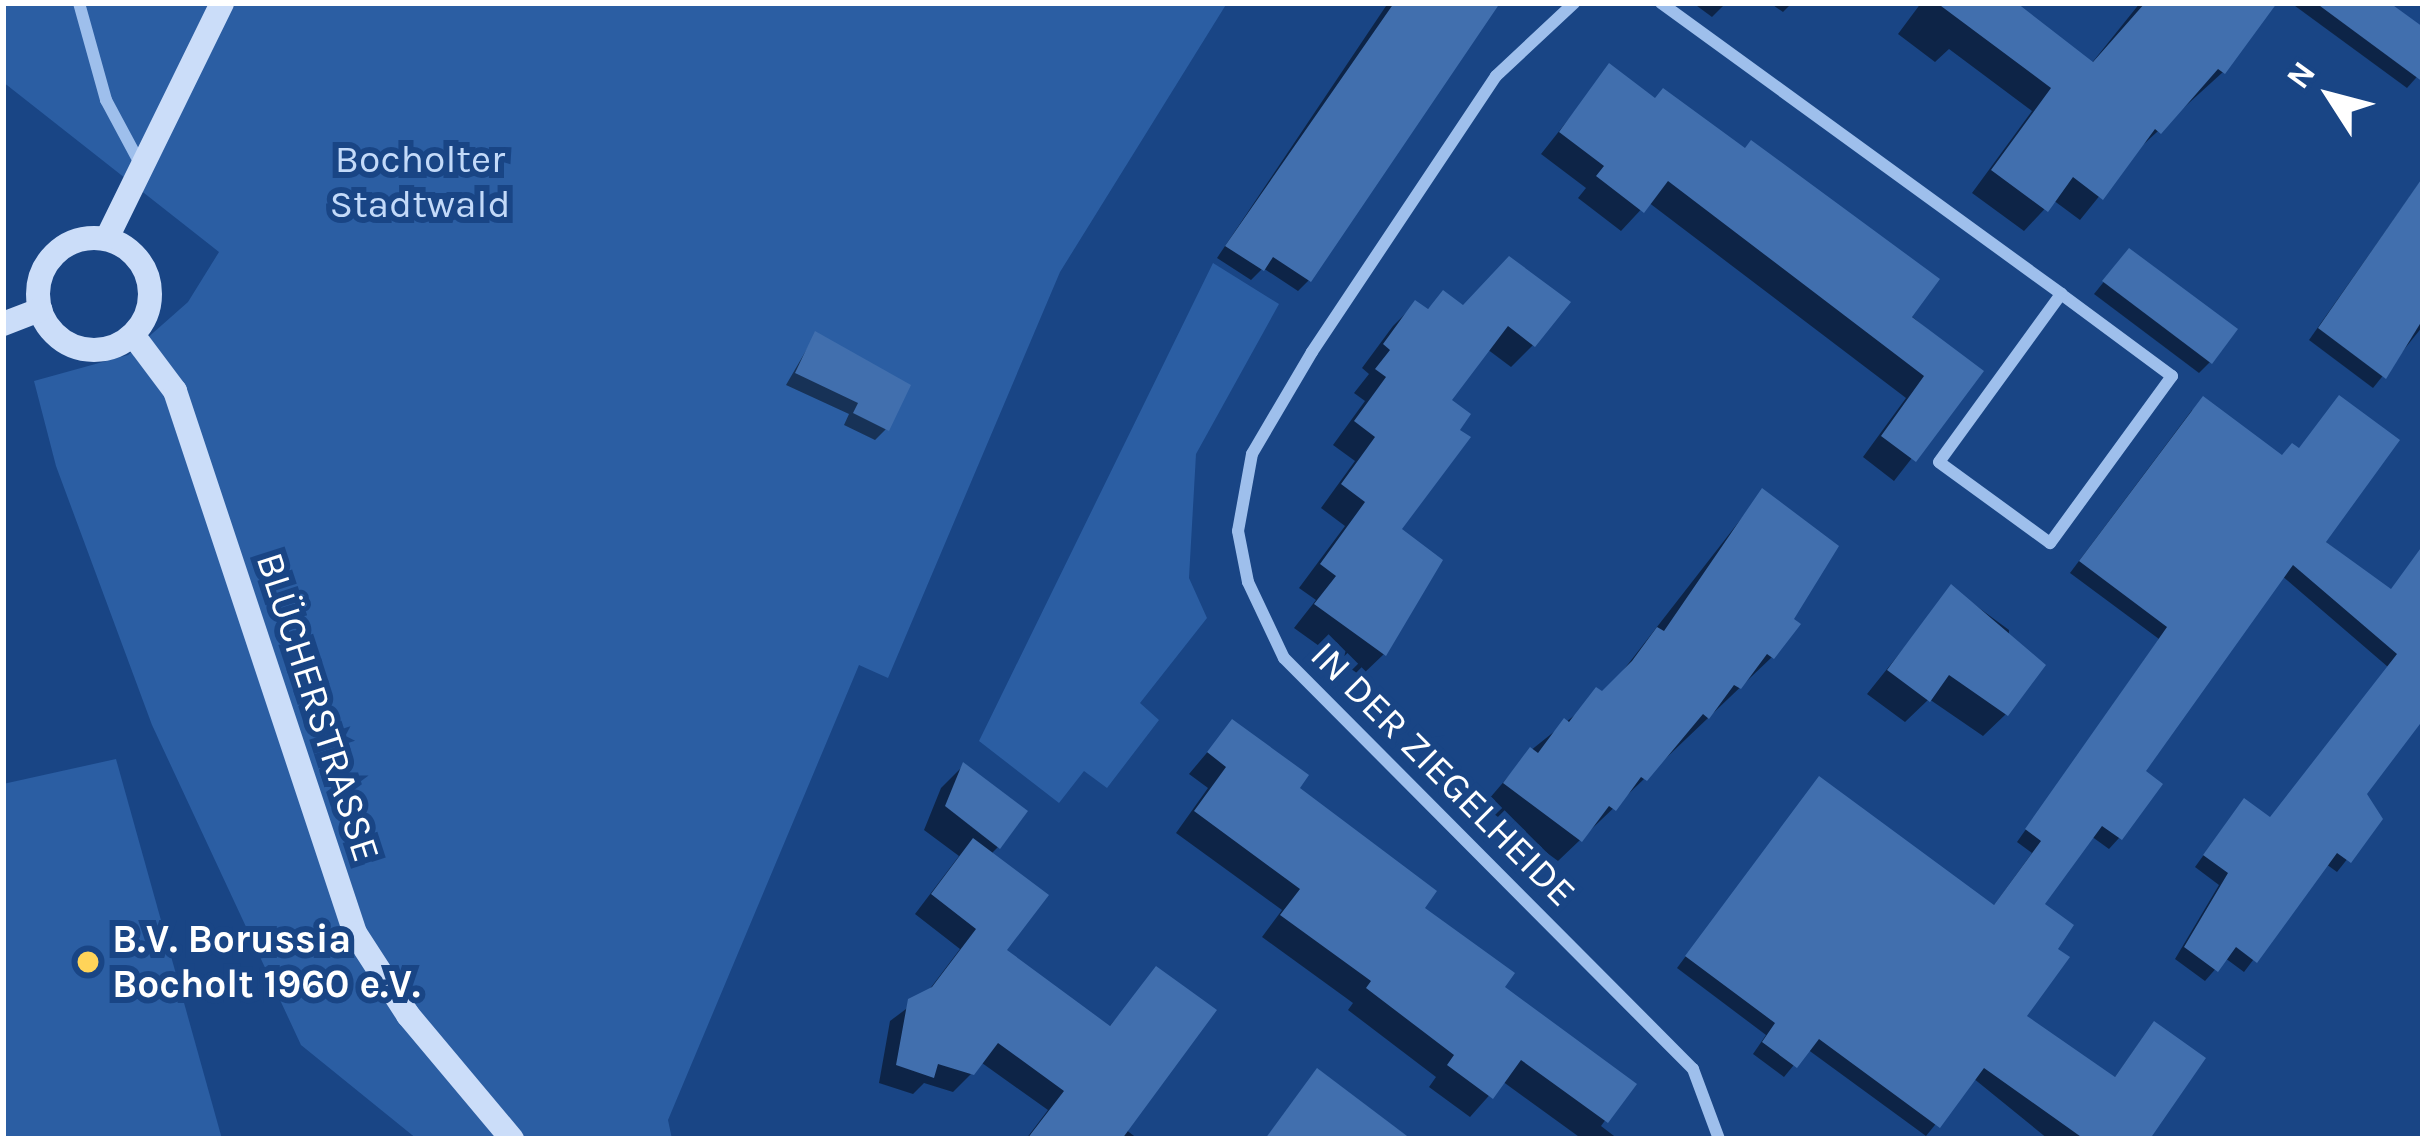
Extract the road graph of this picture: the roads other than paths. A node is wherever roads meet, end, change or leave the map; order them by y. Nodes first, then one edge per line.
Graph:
1 (79, 3) edge
2 (222, 3) edge
3 (1574, 3) edge
4 (1661, 3) edge
5 (142, 168) junction
6 (107, 238) junction
7 (2061, 294) junction
8 (40, 310) junction
9 (3, 324) edge
10 (133, 335) junction
11 (512, 1139) edge
12 (1720, 1139) edge

1 - 5 street
2 - 5 street
3 - 12 street, IN DER ZIEGELHEIDE
4 - 7 street
5 - 6 street
6 - 8 street
6 - 10 street
7 - 7 street
8 - 9 street
8 - 10 street
10 - 11 street, BLÜCHERSTRASSE

